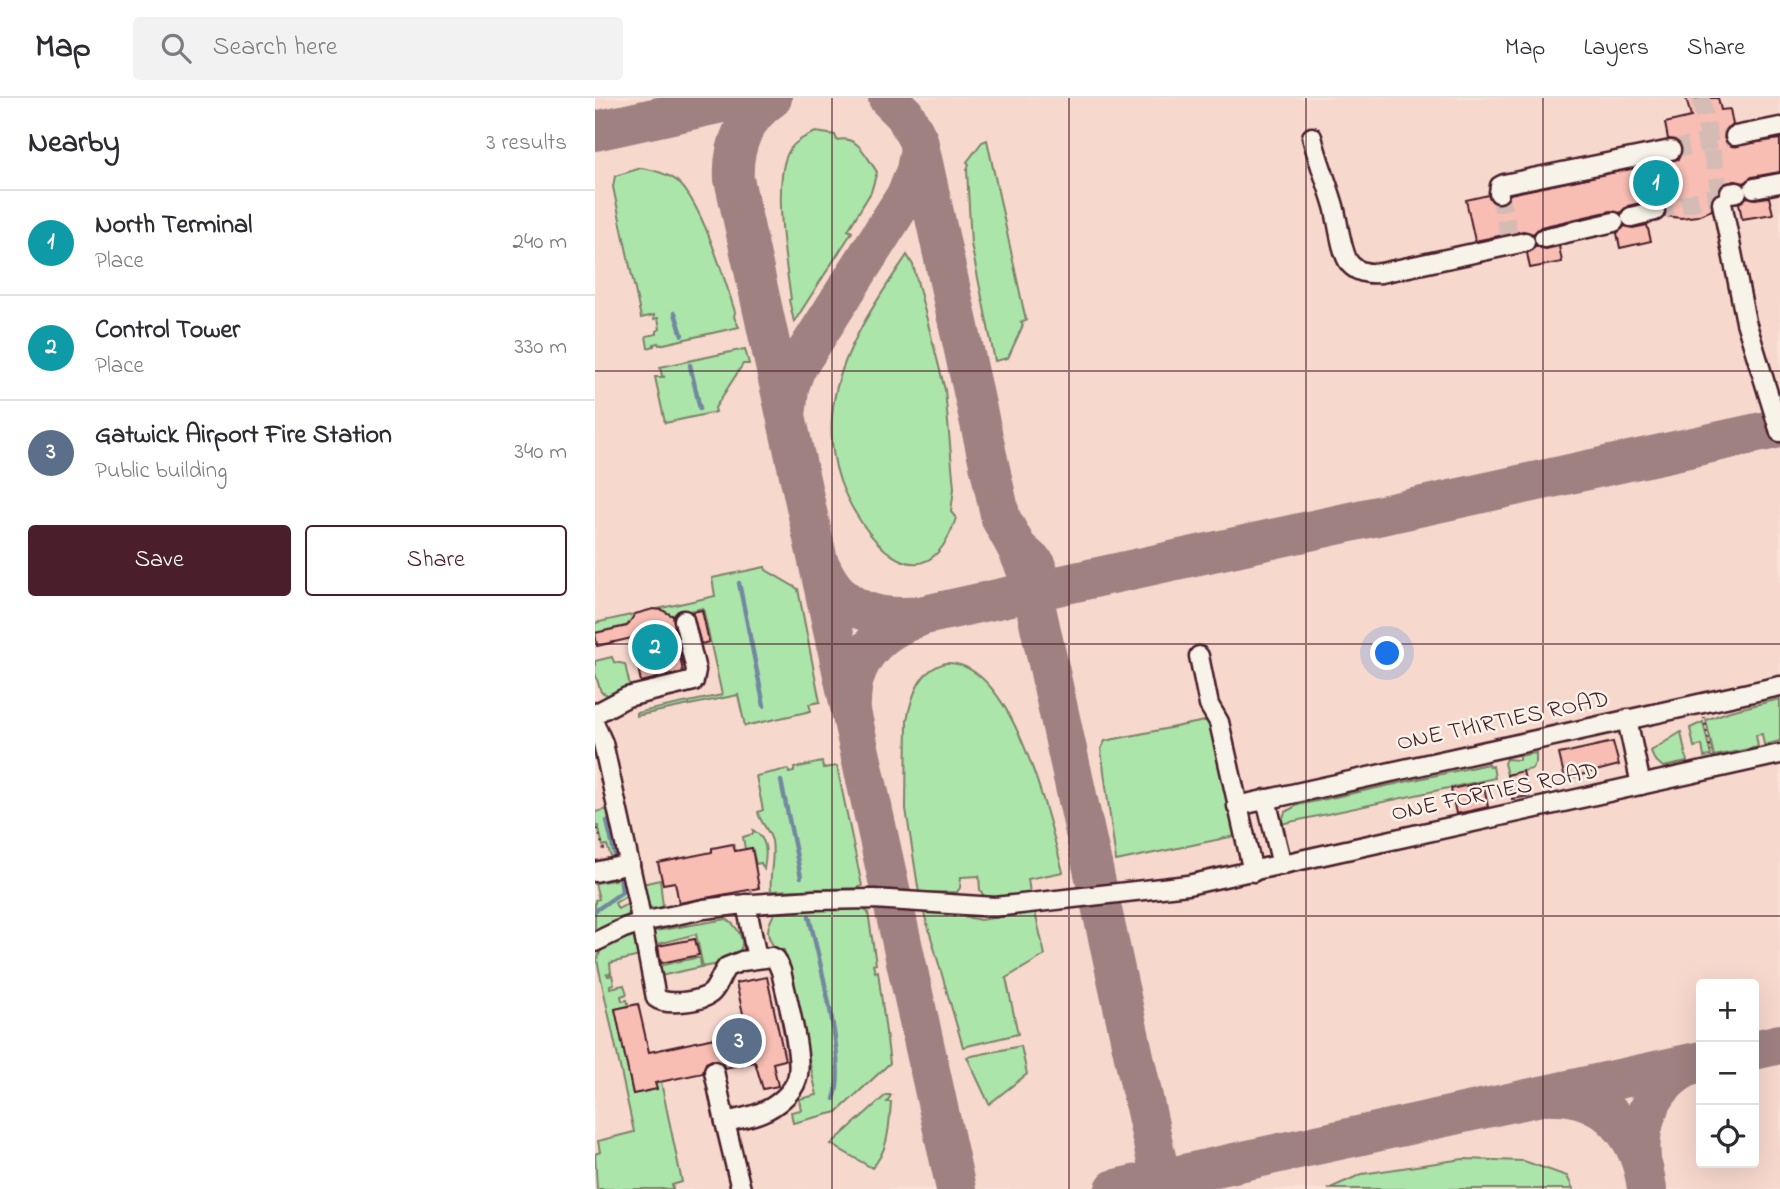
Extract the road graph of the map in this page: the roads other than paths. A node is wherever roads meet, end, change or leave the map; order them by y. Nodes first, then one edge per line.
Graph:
1 (1780, 127) edge
2 (1735, 136) tunnel mouth
3 (1312, 137) dead end
4 (1671, 150) tunnel mouth
5 (1780, 183) edge
6 (1501, 188) dead end
7 (1655, 211) tunnel mouth
8 (1544, 238) dead end
9 (1514, 243) dead end
10 (1780, 432) edge
11 (684, 620) dead end
12 (1199, 656) dead end
13 (1780, 686) edge
14 (595, 714) edge
15 (1627, 719) junction
16 (595, 725) edge
17 (1780, 754) edge
18 (1641, 785) junction
19 (1266, 799) junction
20 (1237, 806) junction
21 (630, 864) junction
22 (1282, 865) junction
23 (602, 871) edge
24 (1253, 872) junction
25 (746, 904) junction
26 (642, 922) junction
27 (595, 942) edge
28 (757, 958) junction
29 (714, 1071) dead end
30 (726, 1122) junction
31 (741, 1189) edge

1 - 2 lane
3 - 9 lane
4 - 6 lane
5 - 10 lane
7 - 8 lane
11 - 14 lane
12 - 20 lane
13 - 15 lane, ONE THIRTIES ROAD
15 - 18 lane
15 - 19 lane, ONE THIRTIES ROAD
16 - 21 lane
17 - 18 lane, ONE FORTIES ROAD
18 - 22 lane, ONE FORTIES ROAD
19 - 20 lane, ONE THIRTIES ROAD
19 - 22 lane
20 - 24 lane
21 - 23 lane
21 - 26 lane
22 - 24 lane, ONE FORTIES ROAD
24 - 25 lane, ONE FORTIES ROAD
25 - 26 lane, ONE FORTIES ROAD
25 - 28 lane
26 - 27 lane, ONE FORTIES ROAD
26 - 28 lane
28 - 30 lane
29 - 30 lane
30 - 31 lane

